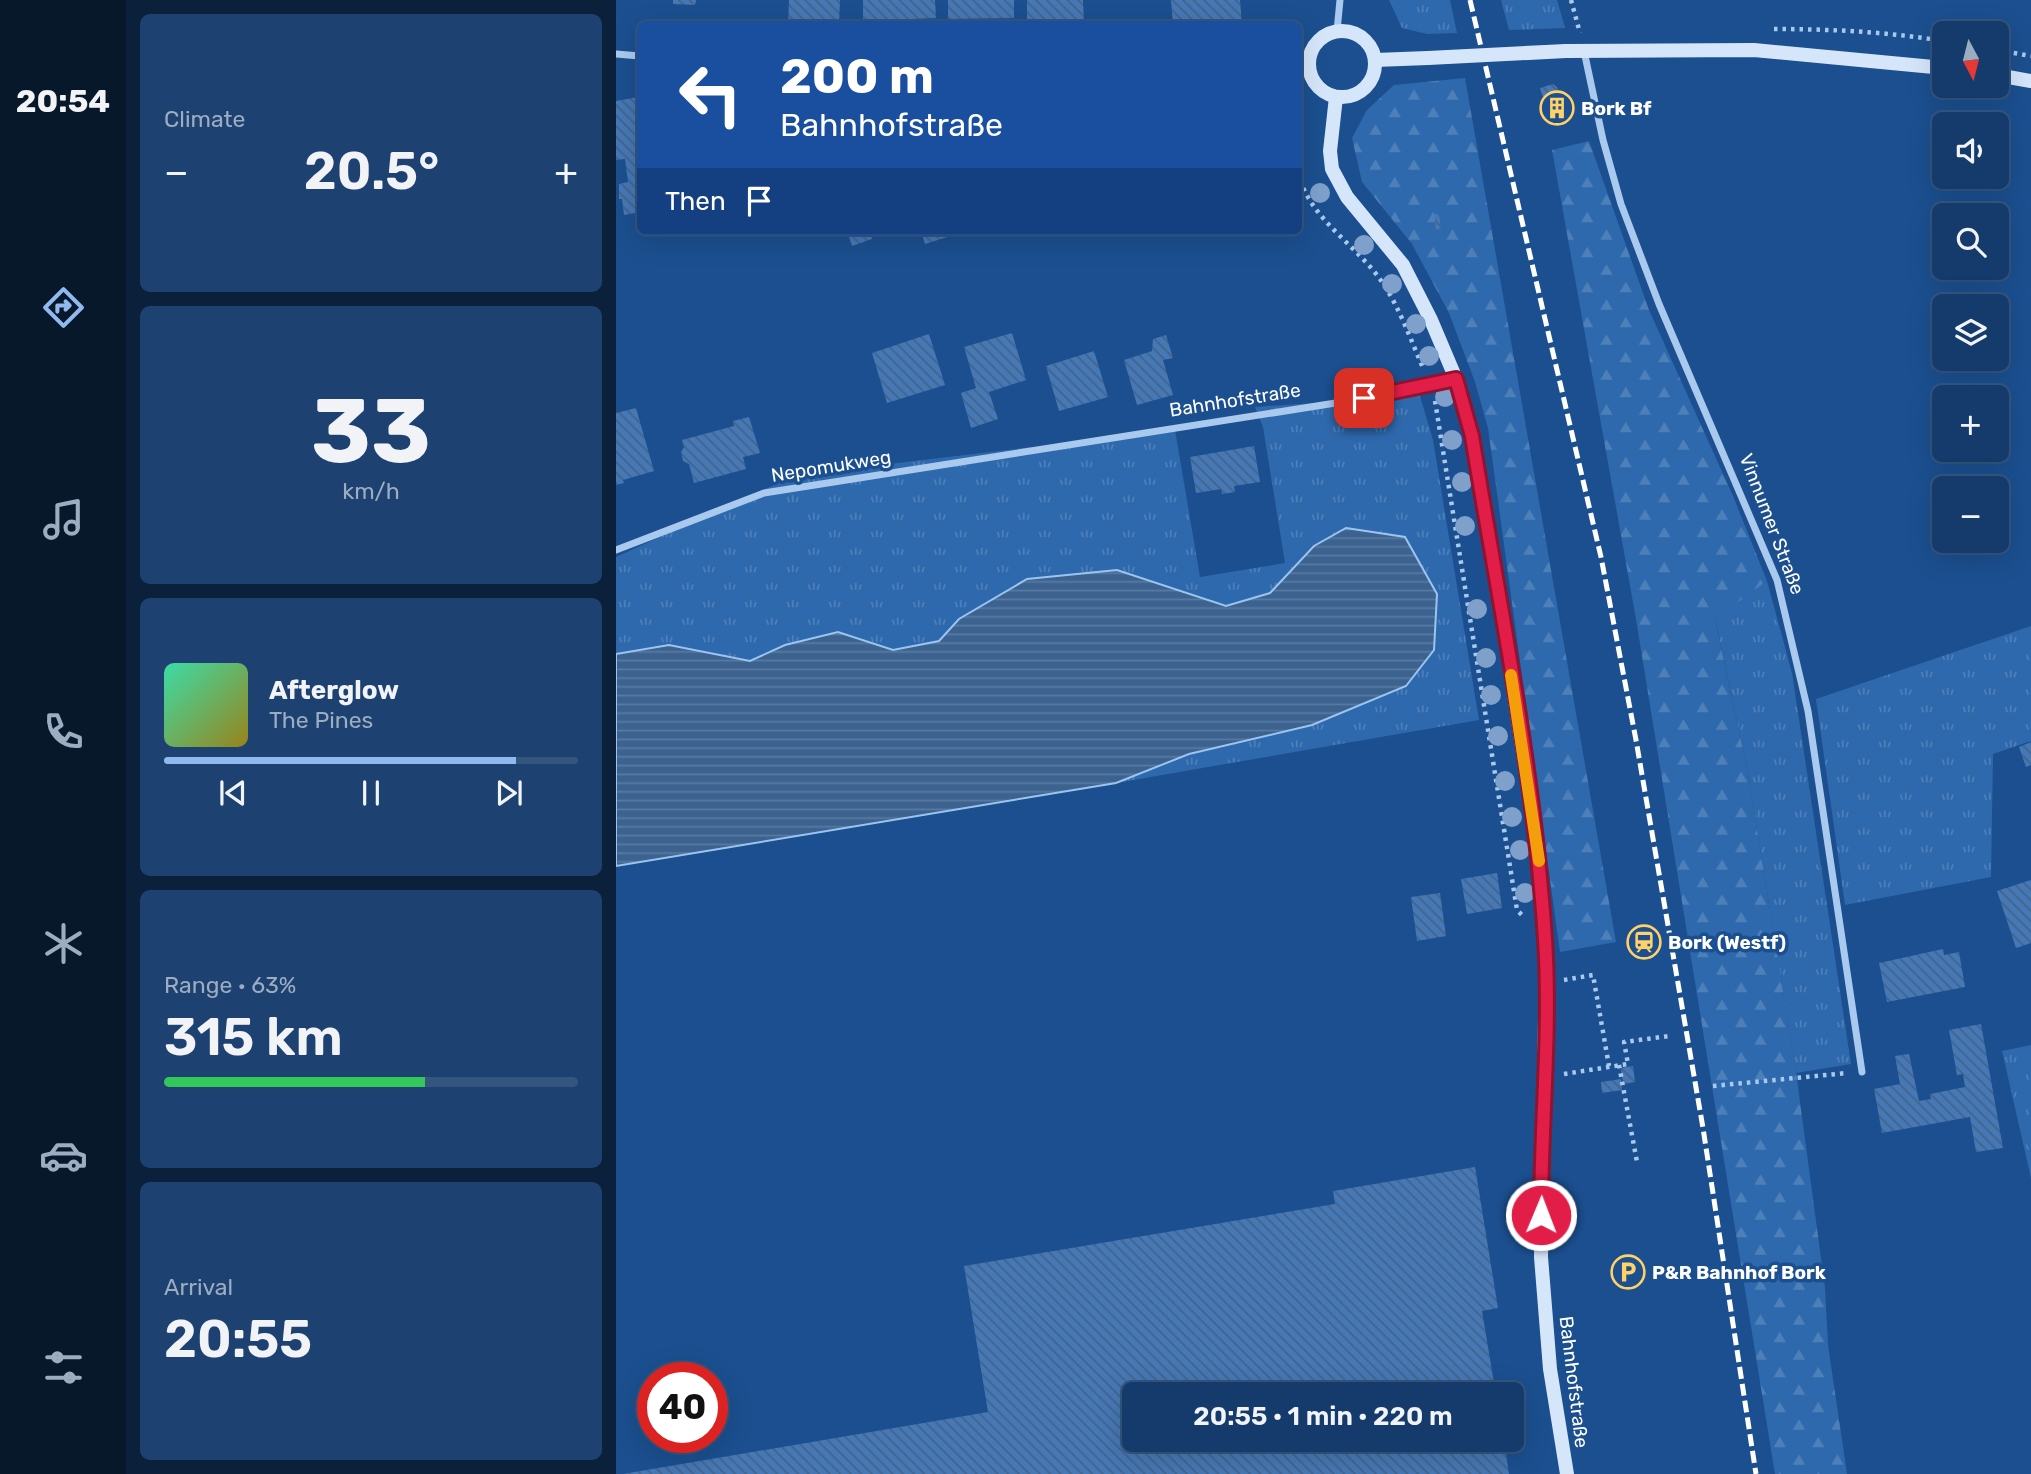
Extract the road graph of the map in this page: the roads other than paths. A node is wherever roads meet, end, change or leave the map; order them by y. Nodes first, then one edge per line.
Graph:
1 (1340, 0) edge
2 (1337, 31) junction
3 (1584, 50) junction
4 (616, 54) edge
5 (637, 56) edge
6 (1375, 60) junction
7 (1303, 67) edge
8 (1932, 67) edge
9 (2009, 77) edge
10 (2031, 81) edge
11 (1336, 97) junction
12 (1456, 379) junction
13 (1060, 446) joint
14 (616, 550) edge
15 (1862, 1072) road end
16 (1567, 1474) edge

1 - 2 street
2 - 6 street
2 - 7 street
3 - 6 street, bridge
3 - 8 street
3 - 15 street, Vinnumer Straße
4 - 5 street
6 - 11 street
7 - 11 street
9 - 10 street
11 - 12 street, Bahnhofstraße
12 - 13 street, Bahnhofstraße
12 - 16 street, Bahnhofstraße
13 - 14 street, Nepomukweg

